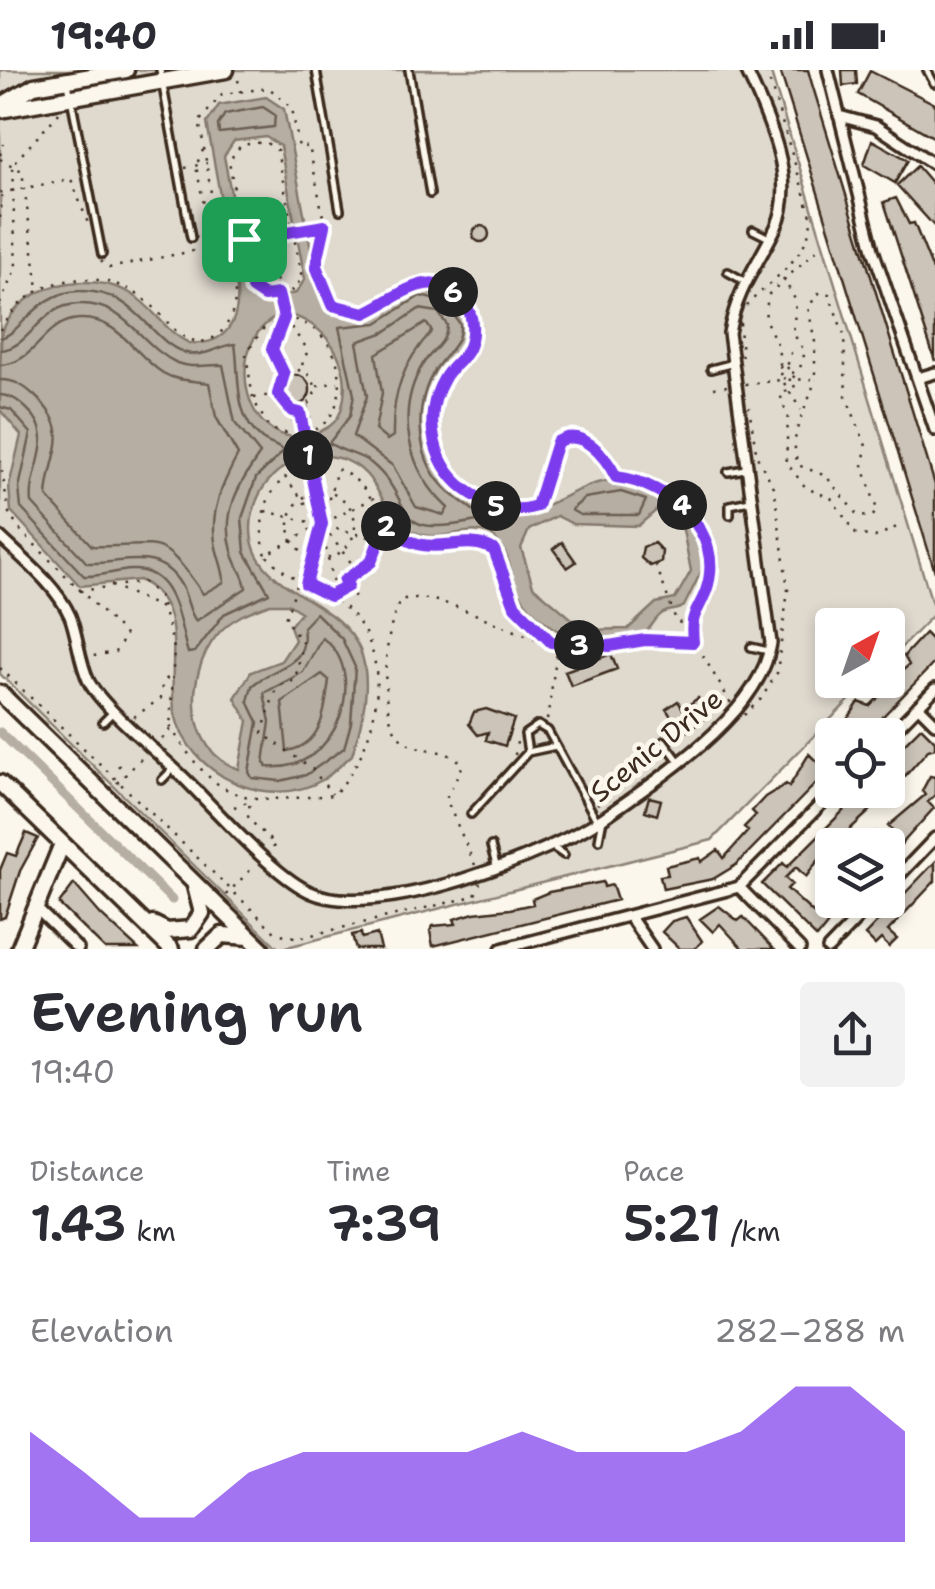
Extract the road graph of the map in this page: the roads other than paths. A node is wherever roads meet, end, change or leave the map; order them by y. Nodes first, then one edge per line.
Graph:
1 (126, 70) edge
2 (316, 70) edge
3 (410, 70) edge
4 (746, 70) edge
5 (828, 70) edge
6 (926, 70) edge
7 (232, 75) edge
8 (161, 76) edge
9 (67, 80) junction
10 (934, 83) edge
11 (71, 98) junction
12 (0, 108) edge
13 (839, 116) junction
14 (935, 165) edge
15 (430, 194) dead end
16 (340, 210) dead end
17 (753, 230) dead end
18 (191, 238) dead end
19 (770, 238) junction
20 (99, 255) road end
21 (728, 272) dead end
22 (744, 282) junction
23 (730, 364) junction
24 (711, 369) dead end
25 (935, 373) edge
26 (918, 378) junction
27 (935, 430) edge
28 (745, 468) junction
29 (728, 472) dead end
30 (750, 501) junction
31 (730, 515) dead end
32 (0, 537) edge
33 (751, 646) dead end
34 (770, 651) junction
35 (935, 688) edge
36 (0, 693) edge
37 (918, 706) junction
38 (115, 710) junction
39 (905, 719) edge
40 (103, 722) dead end
41 (935, 723) edge
42 (664, 742) dead end
43 (556, 746) junction
44 (528, 752) junction
45 (678, 760) junction
46 (174, 768) junction
47 (162, 780) dead end
48 (0, 783) edge
49 (817, 808) edge
50 (469, 812) road end
51 (600, 820) junction
52 (935, 838) edge
53 (599, 840) dead end
54 (62, 844) junction
55 (491, 846) dead end
56 (552, 846) junction
57 (564, 855) dead end
58 (497, 868) junction
59 (905, 869) edge
60 (192, 882) junction
61 (739, 888) junction
62 (36, 908) junction
63 (139, 917) junction
64 (630, 917) junction
65 (858, 918) edge
66 (250, 938) junction
67 (19, 949) edge
68 (78, 949) edge
69 (171, 949) edge
70 (207, 949) edge
71 (262, 949) edge
72 (501, 949) edge
73 (652, 949) edge
74 (800, 949) edge
75 (828, 949) edge

1 - 9 main road
2 - 16 lane
3 - 15 lane
4 - 19 street
5 - 13 street
6 - 10 lane
7 - 8 main road
8 - 11 main road
8 - 18 lane
9 - 11 lane
9 - 12 main road
11 - 12 main road
11 - 20 lane
13 - 14 street
13 - 26 street
17 - 19 lane
19 - 22 street
21 - 22 lane
22 - 23 street
23 - 24 lane
23 - 28 street
25 - 26 street
26 - 27 street
28 - 29 lane
28 - 30 street
30 - 31 lane
30 - 34 street
32 - 38 street, Scenic Drive
33 - 34 lane
34 - 45 street, Scenic Drive
35 - 37 street
36 - 60 main road
37 - 39 street
37 - 41 street
38 - 40 lane
38 - 46 street, Scenic Drive
42 - 45 lane
43 - 44 lane
43 - 44 lane
43 - 51 lane
44 - 50 lane
45 - 51 street, Scenic Drive
46 - 47 lane
46 - 58 street, Scenic Drive
48 - 54 main road
49 - 61 street
51 - 53 lane
51 - 56 street, Scenic Drive
52 - 59 street
54 - 62 main road
54 - 63 main road
55 - 58 lane
56 - 57 lane
56 - 58 street, Scenic Drive
60 - 63 main road
60 - 66 main road
61 - 64 street
61 - 74 street
62 - 67 main road
62 - 68 street
63 - 69 main road
64 - 72 street
64 - 73 street
65 - 75 street
66 - 70 main road
66 - 71 main road

